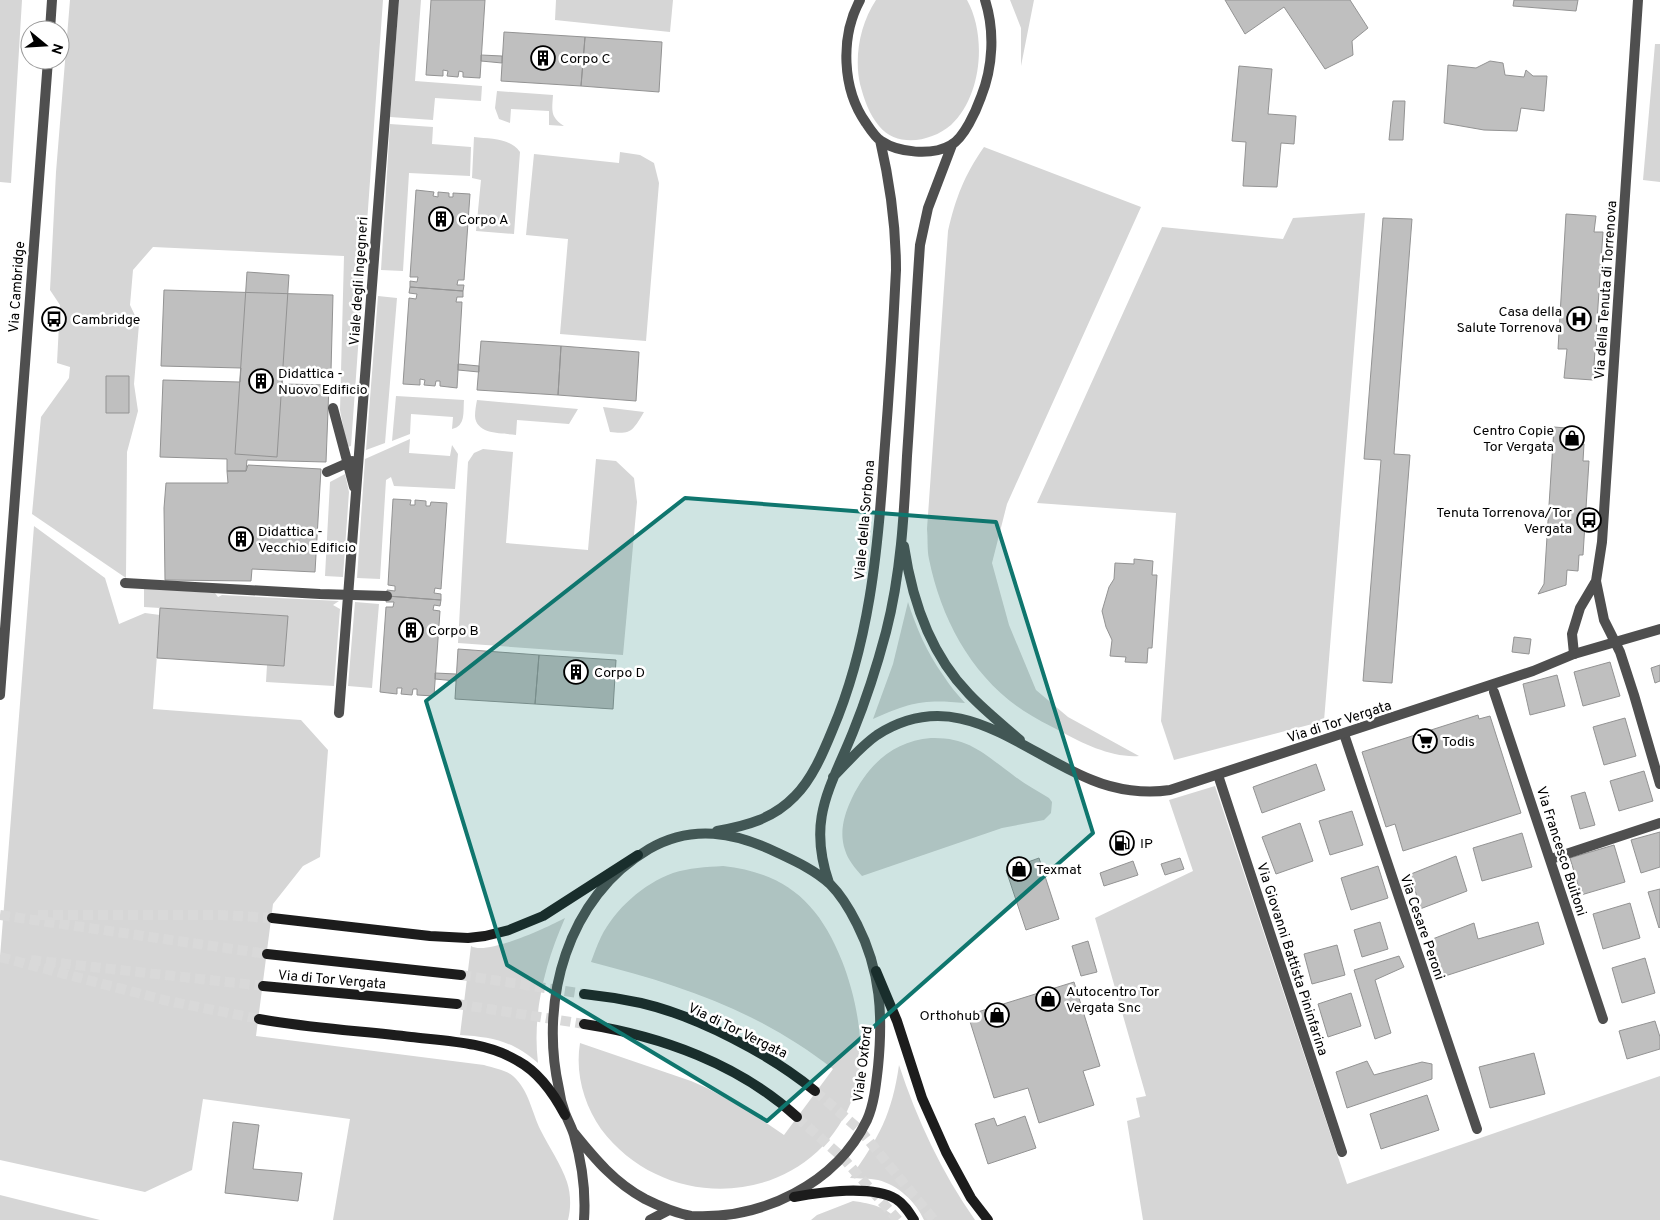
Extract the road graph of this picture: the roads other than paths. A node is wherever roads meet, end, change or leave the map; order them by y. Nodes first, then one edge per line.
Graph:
1 (52, 0) edge
2 (394, 0) edge
3 (860, 0) edge
4 (985, 0) edge
5 (1638, 0) edge
6 (51, 20) edge
7 (47, 70) edge
8 (880, 140) junction
9 (952, 145) junction
10 (333, 408) dead end
11 (358, 458) junction
12 (348, 463) junction
13 (327, 472) dead end
14 (356, 494) junction
15 (902, 535) junction
16 (1596, 581) junction
17 (125, 582) dead end
18 (348, 594) junction
19 (387, 596) dead end
20 (1660, 629) edge
21 (1616, 642) junction
22 (1574, 654) junction
23 (1494, 692) dead end
24 (0, 695) edge
25 (339, 713) dead end
26 (1344, 734) junction
27 (1028, 748) junction
28 (1218, 776) junction
29 (833, 777) junction
30 (1660, 784) edge
31 (1660, 823) edge
32 (712, 832) junction
33 (638, 855) junction
34 (1551, 859) junction
35 (829, 883) junction
36 (272, 918) tunnel mouth
37 (267, 954) tunnel mouth
38 (876, 971) junction
39 (460, 975) tunnel mouth
40 (263, 986) tunnel mouth
41 (584, 994) tunnel mouth
42 (457, 1004) tunnel mouth
43 (1603, 1018) dead end
44 (259, 1019) tunnel mouth
45 (584, 1024) tunnel mouth
46 (815, 1091) tunnel mouth
47 (566, 1115) junction
48 (797, 1116) tunnel mouth
49 (1477, 1129) dead end
50 (574, 1133) junction
51 (1342, 1152) dead end
52 (794, 1197) junction
53 (669, 1210) junction
54 (584, 1220) edge
55 (650, 1220) edge
56 (914, 1220) edge
57 (988, 1220) edge

1 - 6 street
2 - 11 street, Viale degli Ingegneri
3 - 8 street
4 - 9 street
5 - 16 street, Via della Tenuta di Torrenova
7 - 24 street, Via Cambridge
8 - 9 street
8 - 32 street, Viale della Sorbona
9 - 15 street
10 - 12 street
11 - 12 street
11 - 14 street, Viale degli Ingegneri
12 - 13 street
12 - 14 street
14 - 18 street, Viale degli Ingegneri
15 - 27 street, Via di Tor Vergata
15 - 29 street
16 - 21 street, Via della Tenuta di Torrenova
16 - 22 street, Via della Tenuta di Torrenova
17 - 18 street
18 - 19 street
18 - 25 street, Viale degli Ingegneri
20 - 21 street, Via di Tor Vergata
21 - 22 street, Via di Tor Vergata
21 - 30 street, Via della Tenuta di Torrenova
22 - 26 street, Via di Tor Vergata
23 - 34 street, Via Francesco Buitoni
26 - 28 street, Via di Tor Vergata
26 - 49 street, Via Cesare Peroni
27 - 28 street, Via di Tor Vergata
27 - 29 street, Via di Tor Vergata
28 - 51 street, Via Giovanni Battista Pininfarina
29 - 35 street
31 - 34 street
32 - 33 street, Viale Oxford
32 - 35 street, Viale Oxford
33 - 36 main road
33 - 47 street, Viale Oxford
34 - 43 street, Via Francesco Buitoni
35 - 38 street, Viale Oxford
37 - 39 main road, Via di Tor Vergata
38 - 52 street, Viale Oxford
38 - 57 main road
40 - 42 main road, Via di Tor Vergata
41 - 46 main road, Via di Tor Vergata
44 - 47 main road
45 - 48 main road
47 - 50 street
50 - 53 street
50 - 54 street
52 - 53 street, Viale Oxford
52 - 56 main road
53 - 55 street

